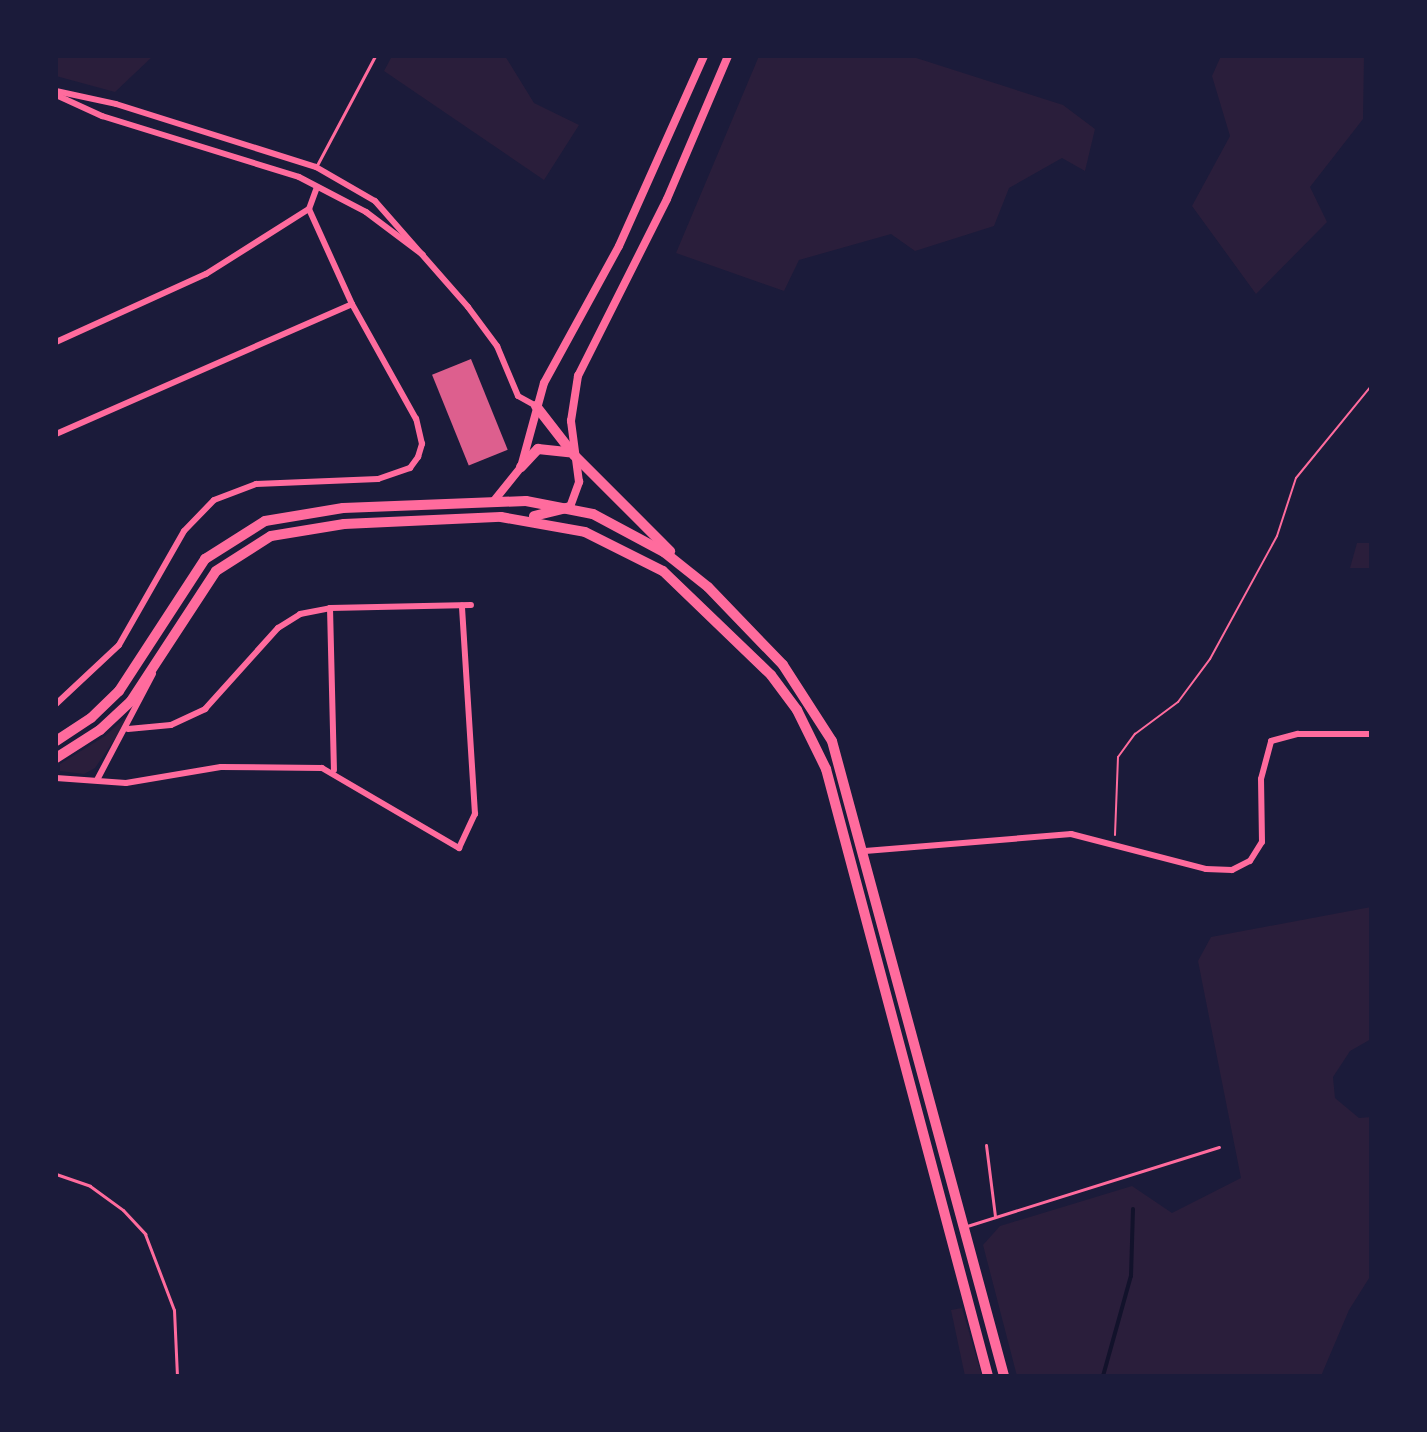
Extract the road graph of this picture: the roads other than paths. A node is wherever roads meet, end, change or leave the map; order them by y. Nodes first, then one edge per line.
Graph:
1 (375, 56) edge
2 (704, 56) edge
3 (728, 56) edge
4 (56, 93) edge
5 (270, 152) junction
6 (266, 167) junction
7 (316, 167) junction
8 (317, 187) junction
9 (309, 209) junction
10 (428, 258) junction
11 (352, 304) junction
12 (56, 342) edge
13 (536, 406) junction
14 (56, 434) edge
15 (574, 455) junction
16 (521, 467) junction
17 (493, 502) junction
18 (570, 507) junction
19 (501, 517) junction
20 (685, 567) junction
21 (462, 605) junction
22 (471, 605) dead end
23 (330, 608) junction
24 (155, 666) junction
25 (56, 704) edge
26 (128, 729) junction
27 (1371, 734) edge
28 (56, 741) edge
29 (56, 758) edge
30 (334, 770) junction
31 (56, 778) edge
32 (97, 780) junction
33 (865, 851) junction
34 (986, 1145) dead end
35 (1219, 1147) dead end
36 (56, 1174) edge
37 (995, 1217) junction
38 (964, 1227) junction
39 (177, 1376) edge
40 (988, 1376) edge
41 (1004, 1376) edge

1 - 7 lane
2 - 13 street
3 - 15 street
4 - 5 street
4 - 6 street
5 - 6 street
5 - 7 street
6 - 8 street
7 - 10 street
8 - 9 street
8 - 10 street
9 - 11 street
9 - 12 street
10 - 13 street
11 - 14 street
11 - 25 street
13 - 15 main road
13 - 16 street
15 - 16 main road
15 - 18 street
15 - 20 main road
16 - 17 street
17 - 18 main road
17 - 28 main road
18 - 19 main road
18 - 20 main road
19 - 24 main road
19 - 40 main road
20 - 33 main road
21 - 22 street
21 - 23 street
21 - 30 street
23 - 26 street
23 - 30 street
24 - 26 street
24 - 29 main road
26 - 32 street
27 - 33 street
30 - 32 street
31 - 32 street
33 - 38 main road
34 - 37 lane
35 - 37 lane
36 - 39 lane
37 - 38 lane
38 - 41 main road

